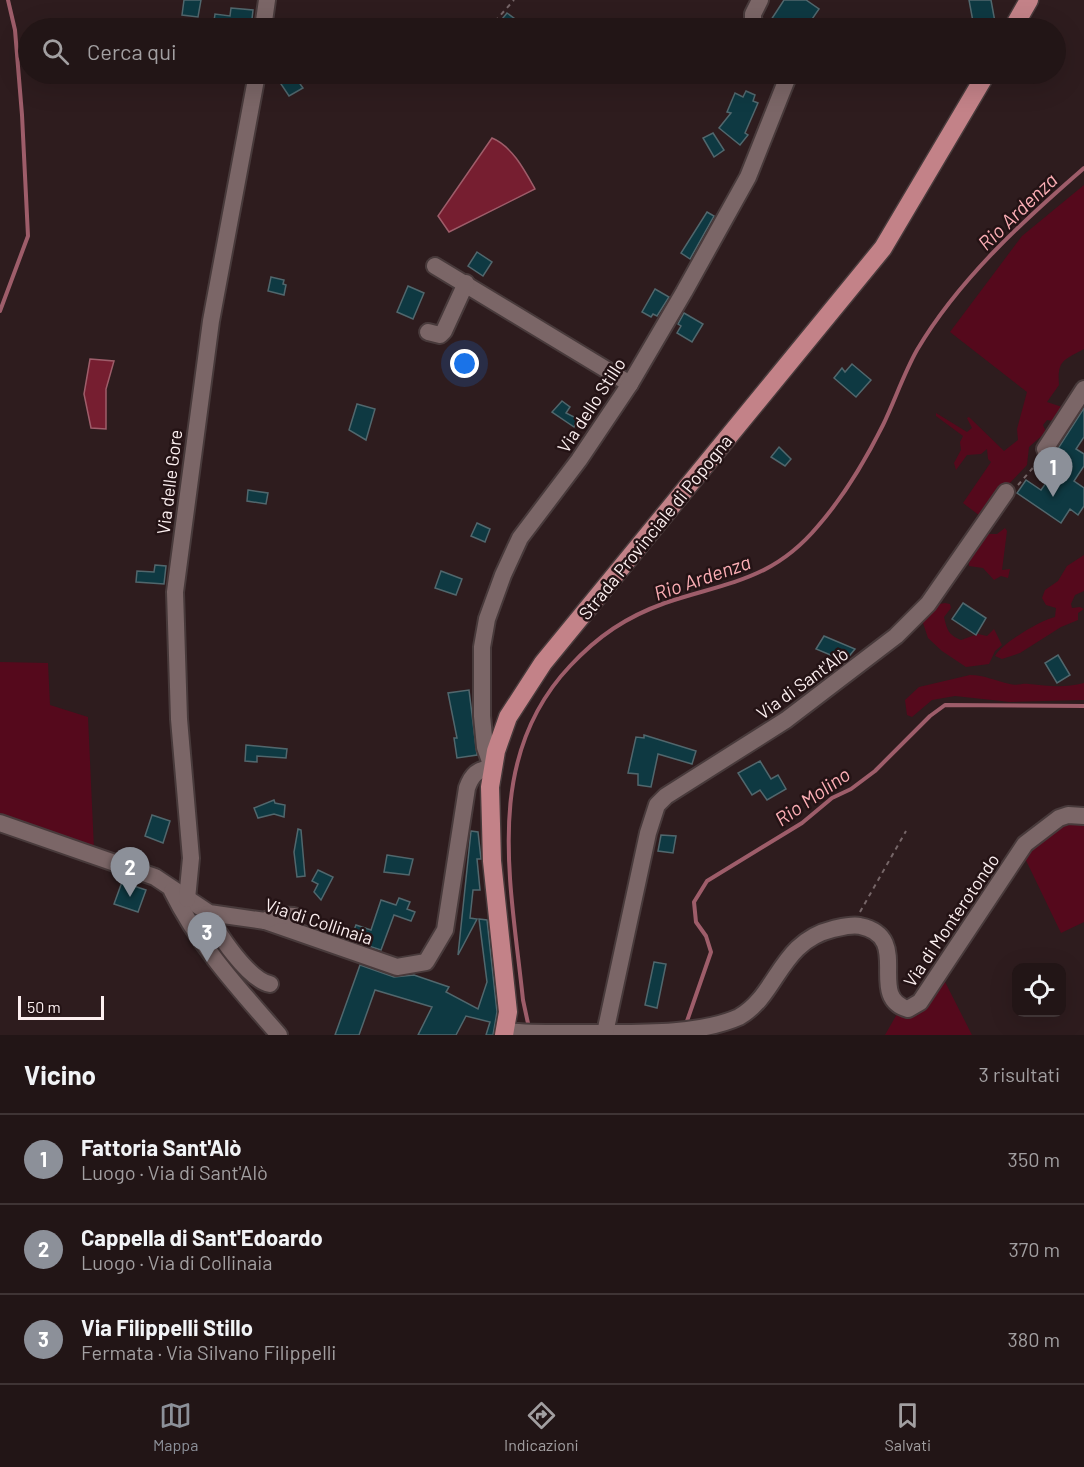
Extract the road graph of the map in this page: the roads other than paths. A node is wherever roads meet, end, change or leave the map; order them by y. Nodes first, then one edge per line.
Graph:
1 (267, 0) edge
2 (760, 0) edge
3 (1029, 0) edge
4 (264, 18) edge
5 (753, 18) edge
6 (1018, 18) edge
7 (255, 84) edge
8 (785, 84) edge
9 (980, 84) edge
10 (435, 266) dead end
11 (466, 283) junction
12 (428, 332) dead end
13 (630, 384) junction
14 (1084, 388) edge
15 (1045, 449) road end
16 (1006, 492) road end
17 (492, 767) junction
18 (1084, 816) edge
19 (0, 823) edge
20 (172, 890) junction
21 (187, 899) junction
22 (218, 910) junction
23 (294, 916) dead end
24 (265, 921) junction
25 (270, 984) dead end
26 (505, 1033) edge
27 (605, 1033) junction
28 (279, 1035) edge

1 - 4 street
2 - 5 street
3 - 6 main road
7 - 21 street, Via delle Gore
8 - 13 street, Via dello Stillo
9 - 17 main road, Strada Provinciale di Popogna
10 - 11 street
11 - 12 street
11 - 13 street
13 - 17 street, Via dello Stillo
14 - 15 street
16 - 27 street, Via di Sant'Alò
17 - 24 street, Via di Collinaia
17 - 26 main road, Strada Provinciale di Popogna
18 - 27 street, Via di Monterotondo
19 - 20 street, Via di Collinaia
20 - 21 street, Via di Collinaia
20 - 28 street
21 - 22 street, Via di Collinaia
22 - 24 street, Via di Collinaia
22 - 25 street
23 - 24 street
26 - 27 street

